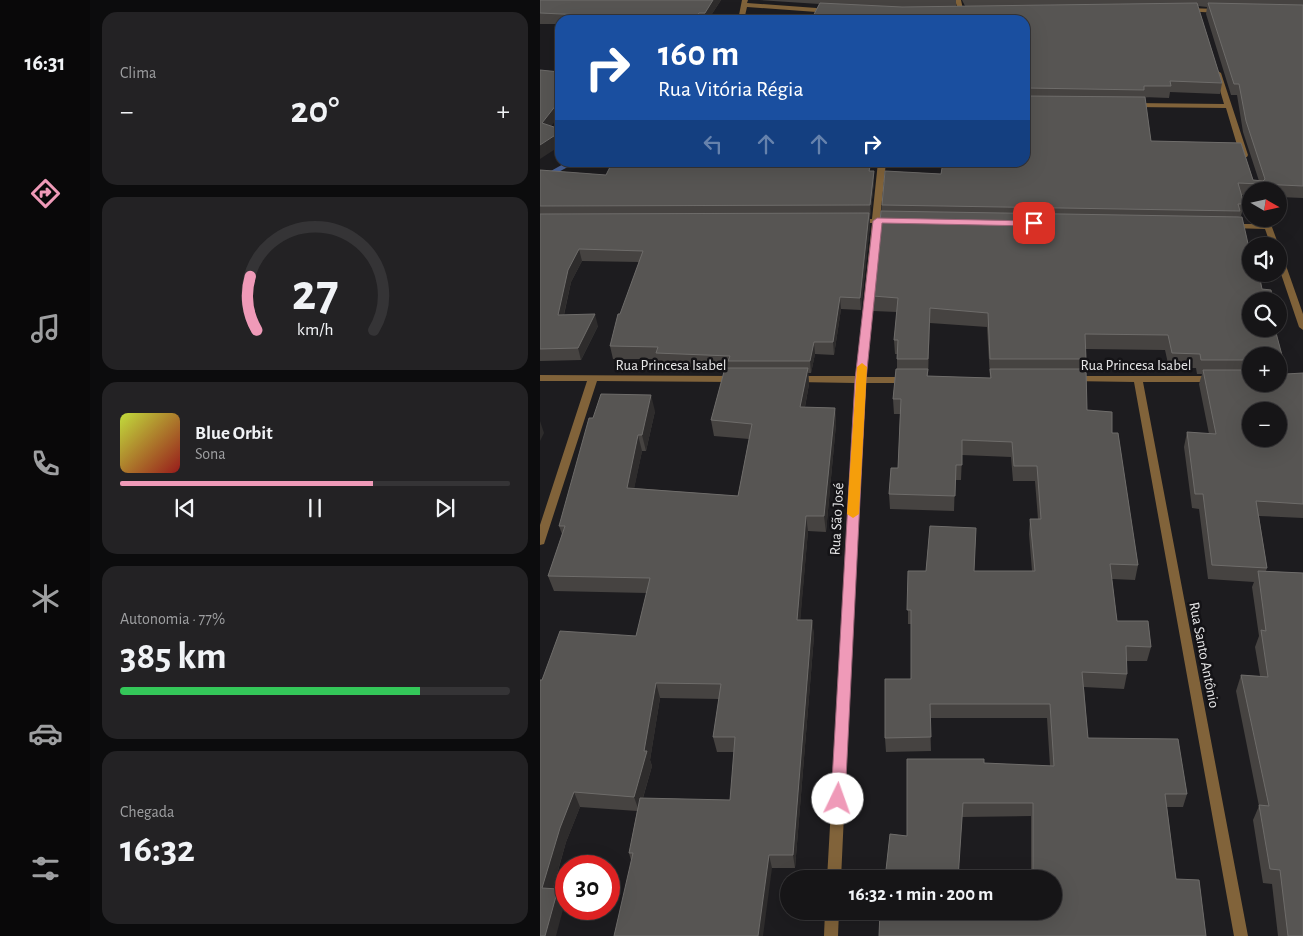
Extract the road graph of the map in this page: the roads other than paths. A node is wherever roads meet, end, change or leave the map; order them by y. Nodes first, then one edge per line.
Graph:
1 (958, 0) edge
2 (744, 3) edge
3 (1176, 10) edge
4 (1199, 10) junction
5 (834, 11) edge
6 (1227, 11) edge
7 (952, 13) edge
8 (962, 13) junction
9 (972, 13) edge
10 (1202, 20) edge
11 (1216, 68) edge
12 (1122, 104) edge
13 (1228, 106) junction
14 (1248, 166) edge
15 (882, 167) edge
16 (848, 221) edge
17 (877, 221) junction
18 (907, 221) edge
19 (1242, 225) edge
20 (1219, 226) edge
21 (1287, 280) edge
22 (1303, 327) edge
23 (540, 378) edge
24 (593, 378) junction
25 (741, 379) edge
26 (781, 379) edge
27 (1059, 379) edge
28 (1138, 379) junction
29 (1223, 379) edge
30 (860, 380) junction
31 (920, 380) edge
32 (540, 541) edge
33 (834, 870) edge
34 (831, 920) edge
35 (830, 936) edge
36 (1241, 936) edge

1 - 8 street
2 - 5 street
3 - 4 street
4 - 6 street
4 - 10 street
7 - 8 street
8 - 9 street
11 - 13 street
12 - 13 street
13 - 14 street
15 - 17 street, Rua São José
16 - 17 street
17 - 18 street
17 - 30 street, Rua São José
19 - 20 street
21 - 22 street
23 - 24 street, Rua Princesa Isabel
24 - 25 street, Rua Princesa Isabel
24 - 32 street
26 - 30 street
27 - 28 street, Rua Princesa Isabel
28 - 29 street, Rua Princesa Isabel
28 - 36 street, Rua Santo Antônio
30 - 31 street
30 - 33 street, Rua São José
34 - 35 street

